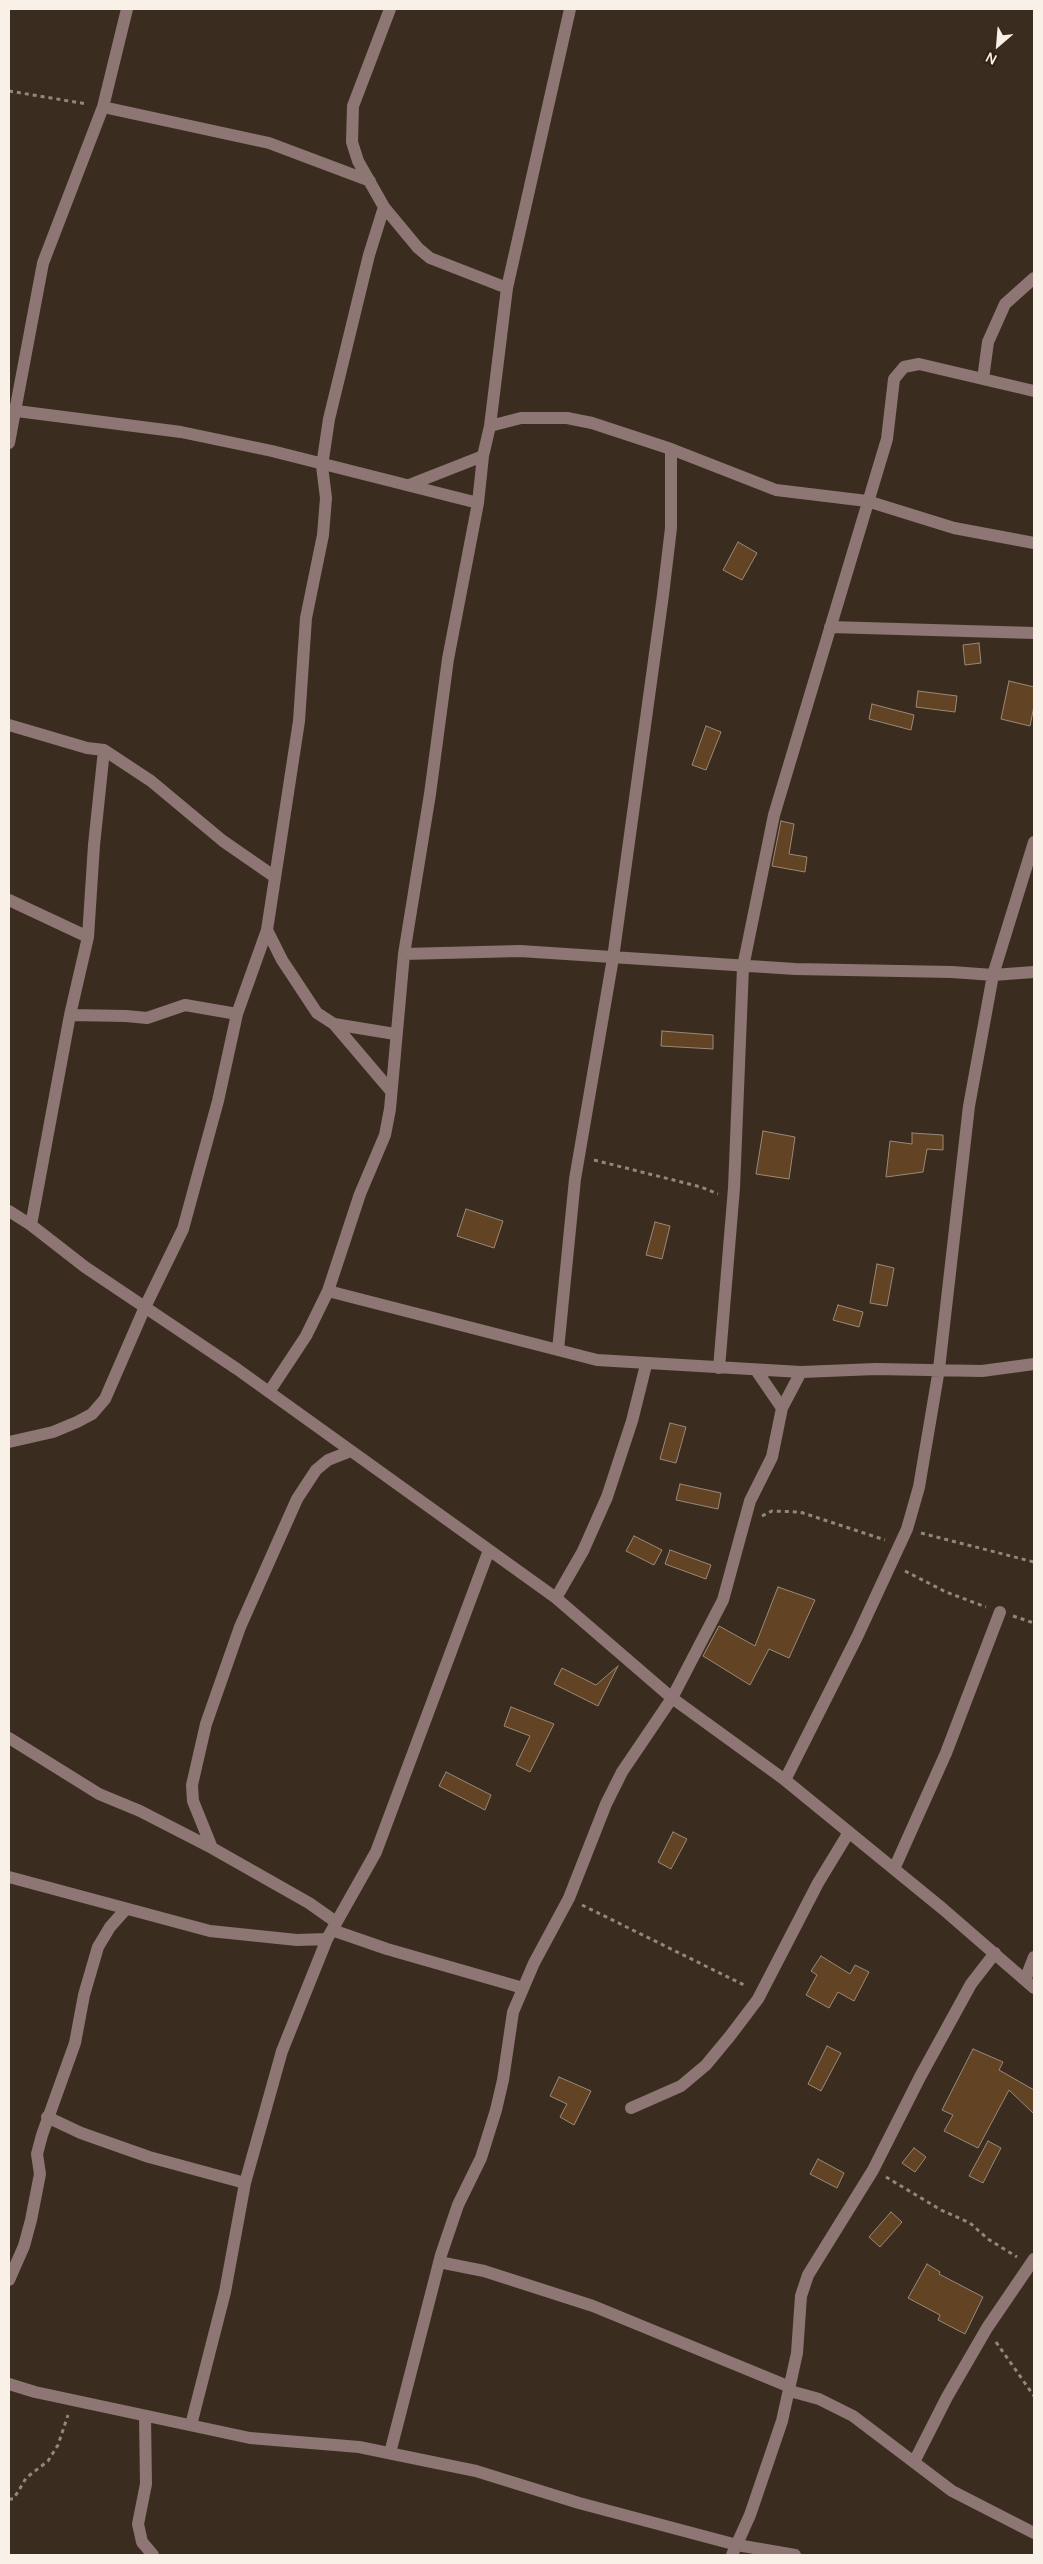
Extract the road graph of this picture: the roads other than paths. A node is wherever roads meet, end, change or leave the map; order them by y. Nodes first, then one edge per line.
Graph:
1 (127, 9) edge
2 (390, 9) edge
3 (570, 9) edge
4 (103, 107) junction
5 (370, 181) junction
6 (384, 207) junction
7 (1034, 278) edge
8 (507, 288) junction
9 (982, 379) junction
10 (1034, 391) edge
11 (12, 410) edge
12 (490, 426) junction
13 (9, 443) edge
14 (671, 449) junction
15 (483, 456) junction
16 (322, 466) junction
17 (409, 485) junction
18 (867, 501) junction
19 (478, 503) junction
20 (1034, 543) edge
21 (830, 627) junction
22 (1034, 633) edge
23 (9, 725) edge
24 (104, 750) junction
25 (1034, 842) edge
26 (275, 877) junction
27 (9, 900) edge
28 (267, 930) junction
29 (88, 937) junction
30 (404, 954) junction
31 (613, 958) junction
32 (743, 966) junction
33 (1034, 972) edge
34 (993, 975) junction
35 (237, 1014) junction
36 (70, 1015) junction
37 (334, 1024) junction
38 (396, 1034) junction
39 (391, 1090) junction
40 (9, 1211) edge
41 (31, 1225) junction
42 (328, 1291) junction
43 (145, 1307) junction
44 (558, 1350) junction
45 (1034, 1364) edge
46 (646, 1365) junction
47 (719, 1368) junction
48 (939, 1369) junction
49 (756, 1370) junction
50 (801, 1372) junction
51 (269, 1392) junction
52 (782, 1408) junction
53 (9, 1442) edge
54 (351, 1451) junction
55 (489, 1550) junction
56 (556, 1598) junction
57 (1000, 1612) road end
58 (672, 1698) junction
59 (9, 1738) edge
60 (785, 1780) junction
61 (849, 1832) junction
62 (212, 1848) junction
63 (894, 1869) junction
64 (9, 1877) edge
65 (126, 1909) junction
66 (332, 1930) junction
67 (995, 1953) junction
68 (1034, 1958) edge
69 (1030, 1984) edge
70 (523, 1988) junction
71 (632, 2108) dead end
72 (48, 2117) junction
73 (245, 2183) junction
74 (1032, 2261) edge
75 (439, 2262) junction
76 (9, 2280) edge
77 (9, 2384) edge
78 (790, 2389) junction
79 (145, 2416) junction
80 (191, 2425) junction
81 (390, 2453) junction
82 (914, 2462) junction
83 (1034, 2533) edge
84 (734, 2550) edge
85 (153, 2555) edge
86 (795, 2555) edge

1 - 4 street
2 - 5 street
3 - 8 street
4 - 5 street
4 - 11 street
5 - 6 street
6 - 8 street
6 - 16 street
7 - 9 street
8 - 12 street
9 - 10 street
9 - 18 street
11 - 13 street
11 - 16 street
12 - 14 street
12 - 15 street
14 - 18 street
14 - 31 street
15 - 17 street
15 - 19 street
16 - 17 street
16 - 26 street
17 - 19 street
18 - 20 street
18 - 21 street
19 - 30 street
21 - 22 street
21 - 32 street
23 - 24 street
24 - 26 street
24 - 29 street
25 - 34 street
26 - 28 street
27 - 29 street
28 - 35 street
28 - 37 street
29 - 36 street
30 - 31 street
30 - 38 street
31 - 32 street
31 - 44 street
32 - 34 street
32 - 47 street
33 - 34 street
34 - 48 street
35 - 36 street
35 - 43 street
36 - 41 street
37 - 38 street
37 - 39 street
38 - 39 street
39 - 42 street
40 - 41 street
41 - 43 street
42 - 44 street
42 - 51 street
43 - 51 street
43 - 53 street
44 - 46 street
45 - 48 street
46 - 47 street
46 - 56 street
47 - 49 street
48 - 50 street
48 - 60 street
49 - 50 street
49 - 52 street
50 - 52 street
51 - 54 street
52 - 58 street
54 - 55 street
54 - 62 street
55 - 56 street
55 - 66 street
56 - 58 street
57 - 63 street
58 - 60 street
58 - 70 street
59 - 62 street
60 - 61 street
61 - 63 street
61 - 71 street
62 - 66 street
63 - 67 street
64 - 65 street
65 - 66 street
65 - 72 street
66 - 70 street
66 - 73 street
67 - 69 street
67 - 78 street
68 - 69 street
70 - 75 street
72 - 73 street
72 - 76 street
73 - 80 street
74 - 82 street
75 - 78 street
75 - 81 street
77 - 79 street
78 - 82 street
78 - 84 street
79 - 80 street
79 - 85 street
80 - 81 street
81 - 84 street
82 - 83 street
84 - 86 street

